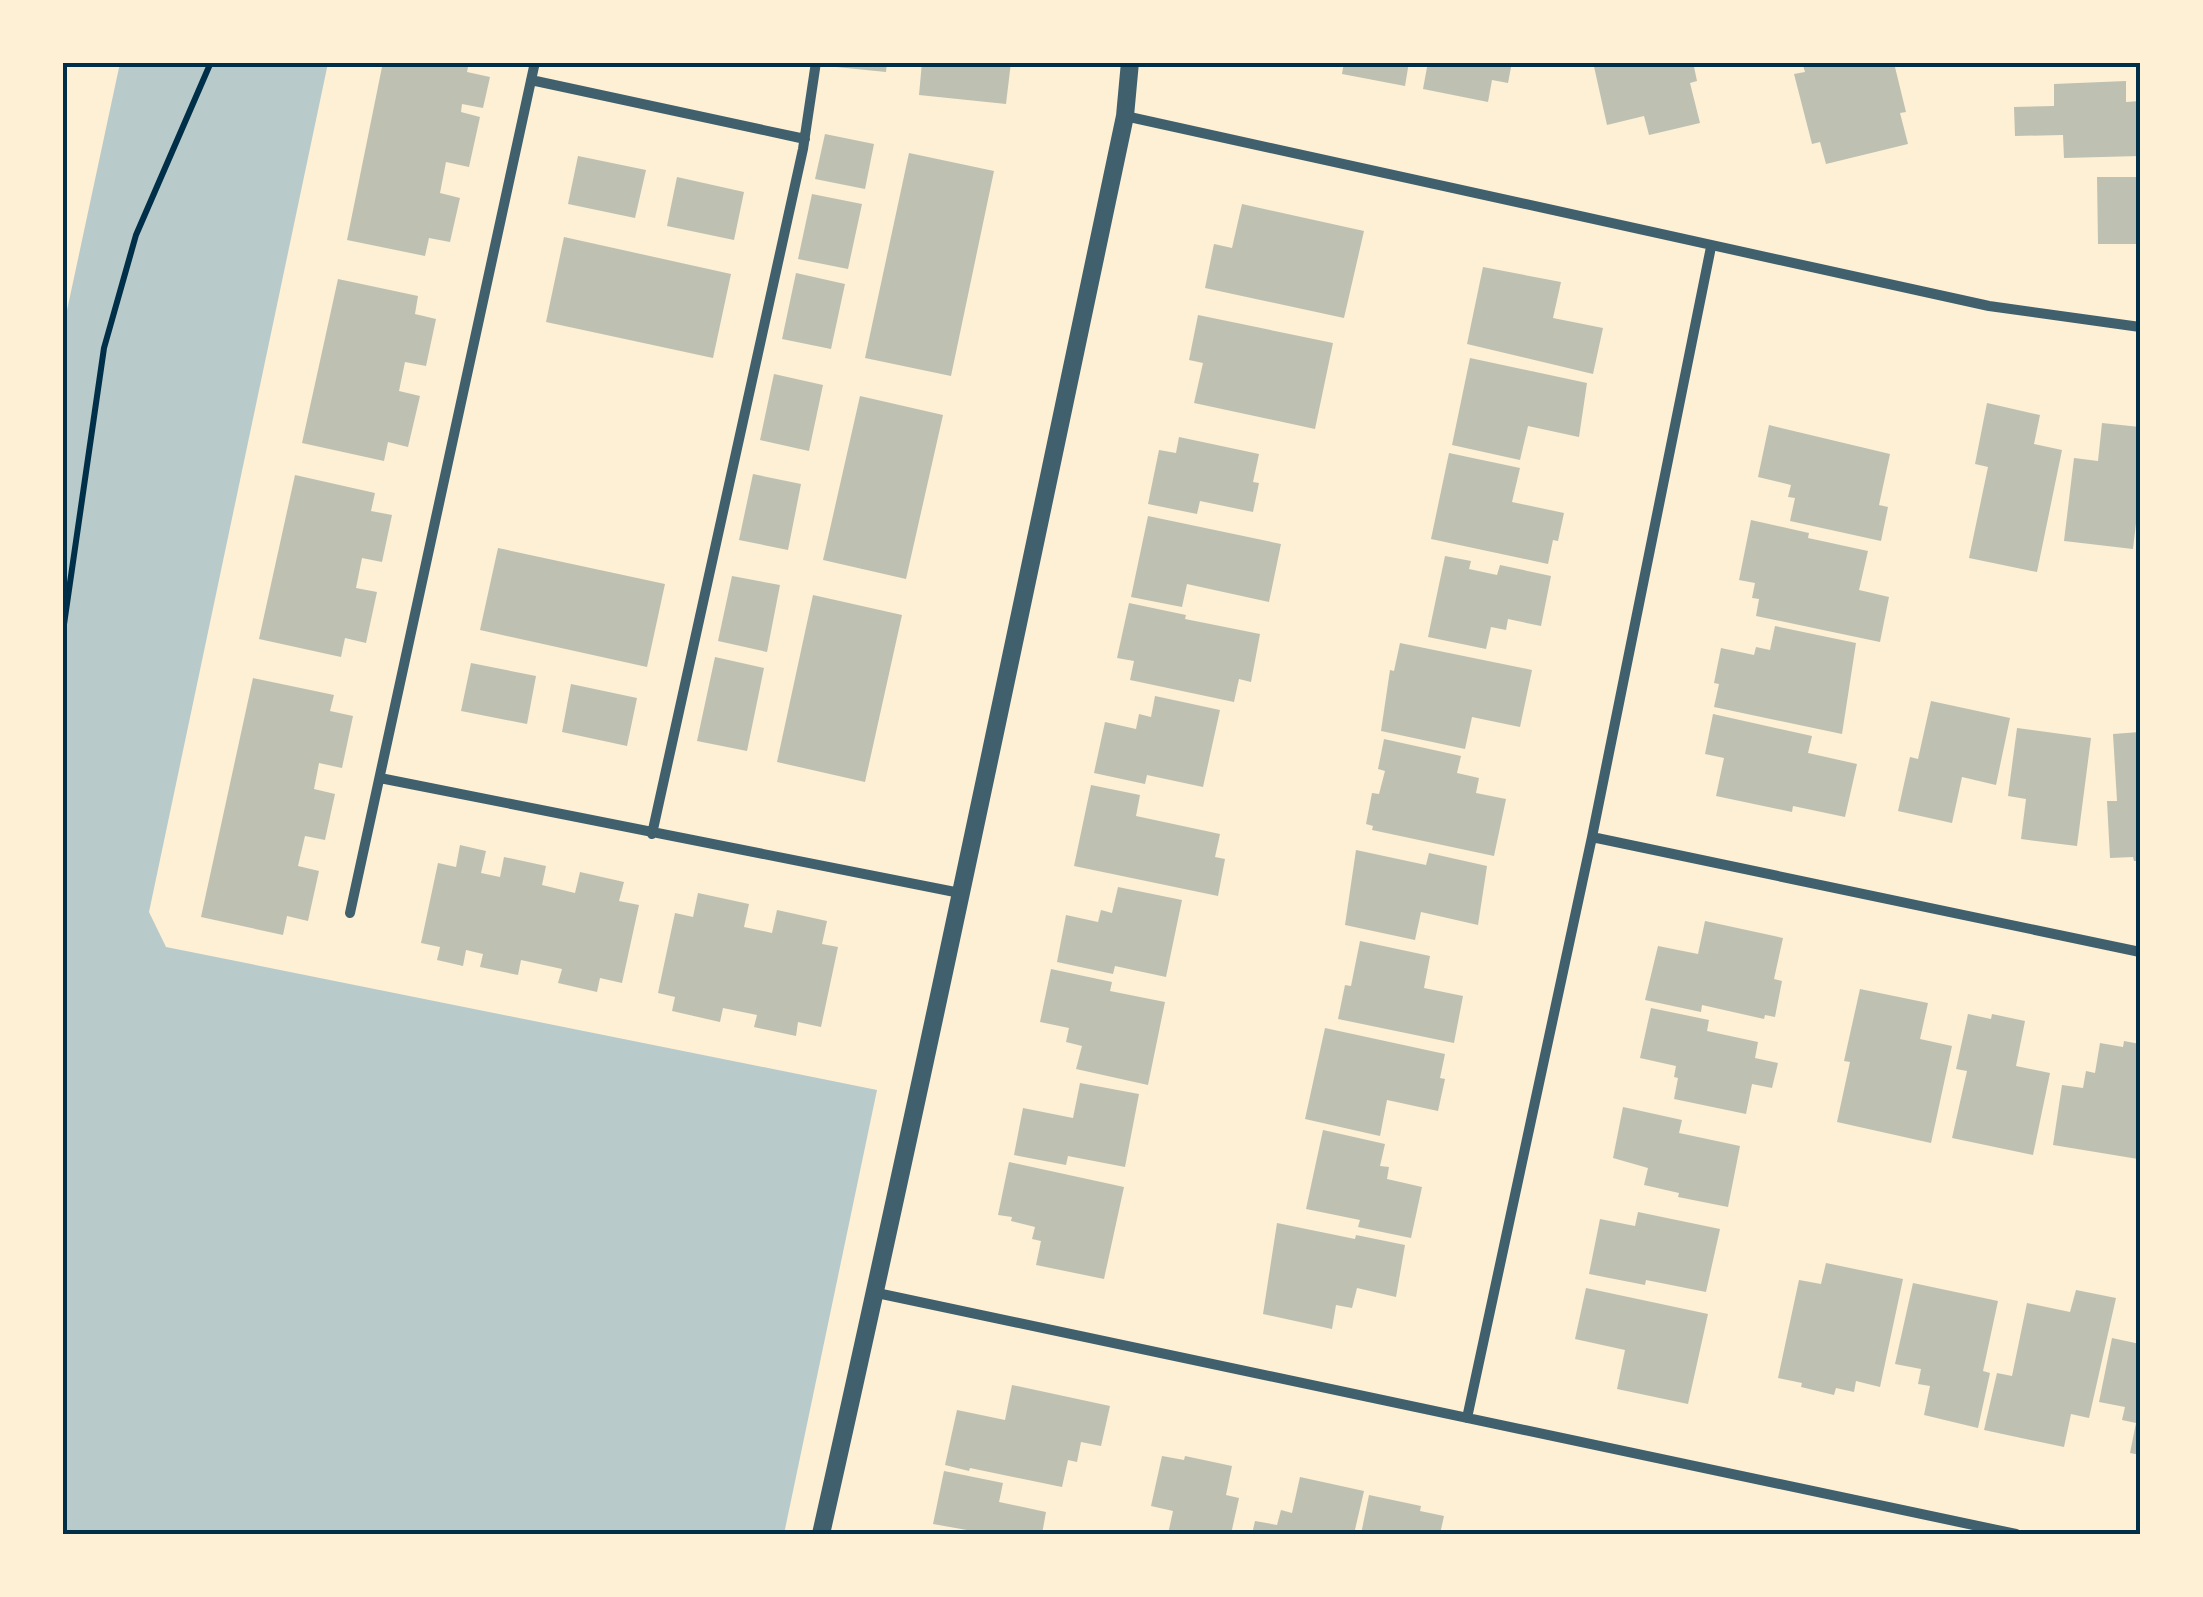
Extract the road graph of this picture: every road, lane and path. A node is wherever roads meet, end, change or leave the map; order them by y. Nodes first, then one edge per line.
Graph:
1 (212, 62) edge
2 (535, 62) edge
3 (816, 62) edge
4 (1130, 62) edge
5 (531, 80) junction
6 (1126, 116) junction
7 (805, 140) junction
8 (1711, 246) junction
9 (2140, 327) edge
10 (62, 638) edge
11 (380, 778) junction
12 (652, 834) junction
13 (1592, 837) junction
14 (960, 893) junction
15 (350, 912) dead end
16 (2140, 952) edge
17 (877, 1293) junction
18 (1467, 1418) junction
19 (822, 1534) edge
20 (2016, 1534) edge

1 - 10 path
2 - 5 street
3 - 7 street
4 - 6 street
5 - 7 street
5 - 11 street
6 - 8 street
6 - 14 street
7 - 12 street
8 - 9 street
8 - 13 street
11 - 12 street
11 - 15 street
12 - 14 street
13 - 16 street
13 - 18 street
14 - 17 street
17 - 18 street
17 - 19 street
18 - 20 street

